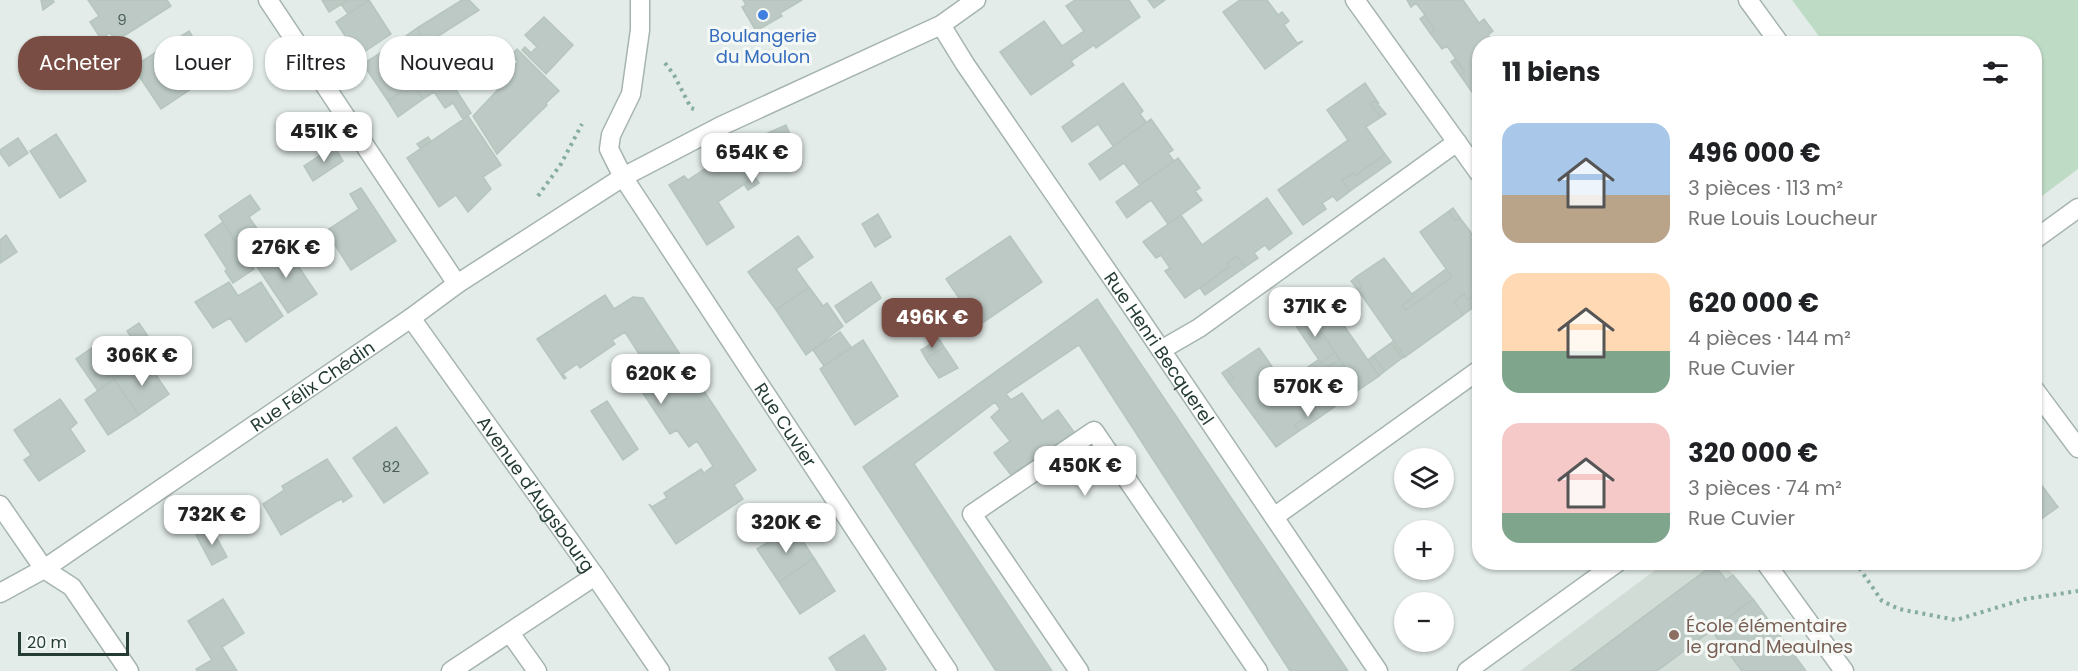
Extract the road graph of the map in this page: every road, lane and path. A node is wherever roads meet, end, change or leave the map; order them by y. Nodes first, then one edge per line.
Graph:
1 (268, 0) edge
2 (640, 0) edge
3 (976, 0) edge
4 (1355, 0) edge
5 (1748, 0) edge
6 (941, 25) junction
7 (1774, 36) edge
8 (1456, 141) junction
9 (1472, 163) edge
10 (623, 177) junction
11 (2078, 208) edge
12 (2042, 234) edge
13 (457, 284) junction
14 (411, 318) junction
15 (1161, 350) junction
16 (1472, 375) edge
17 (2042, 400) edge
18 (2078, 448) edge
19 (0, 505) edge
20 (1274, 517) junction
21 (44, 569) junction
22 (1607, 570) edge
23 (1771, 570) edge
24 (1861, 570) edge
25 (595, 576) junction
26 (2078, 591) edge
27 (0, 593) edge
28 (510, 633) junction
29 (129, 671) edge
30 (451, 671) edge
31 (537, 671) edge
32 (660, 671) edge
33 (948, 671) edge
34 (1079, 671) edge
35 (1258, 671) edge
36 (1378, 671) edge
37 (1467, 671) edge
38 (1844, 671) edge

1 - 13 street
2 - 10 street, Rue Cuvier
3 - 6 street, Rue Félix Chédin
4 - 8 street
5 - 7 street
6 - 10 street, Rue Félix Chédin
6 - 15 street, Rue Henri Becquerel
8 - 9 street
8 - 15 street
10 - 13 street, Rue Félix Chédin
10 - 33 street, Rue Cuvier
11 - 12 street
13 - 14 street, Rue Félix Chédin
14 - 21 street, Rue Félix Chédin
14 - 25 street, Avenue d'Augsbourg
15 - 20 street, Rue Henri Becquerel
16 - 20 street
17 - 18 street
19 - 21 street
20 - 36 street, Rue Henri Becquerel
21 - 27 street, Rue Félix Chédin
21 - 29 street
22 - 37 street
23 - 38 street
24 - 26 path
25 - 28 street
25 - 32 street, Avenue d'Augsbourg
28 - 30 street
28 - 31 street
34 - 35 street

